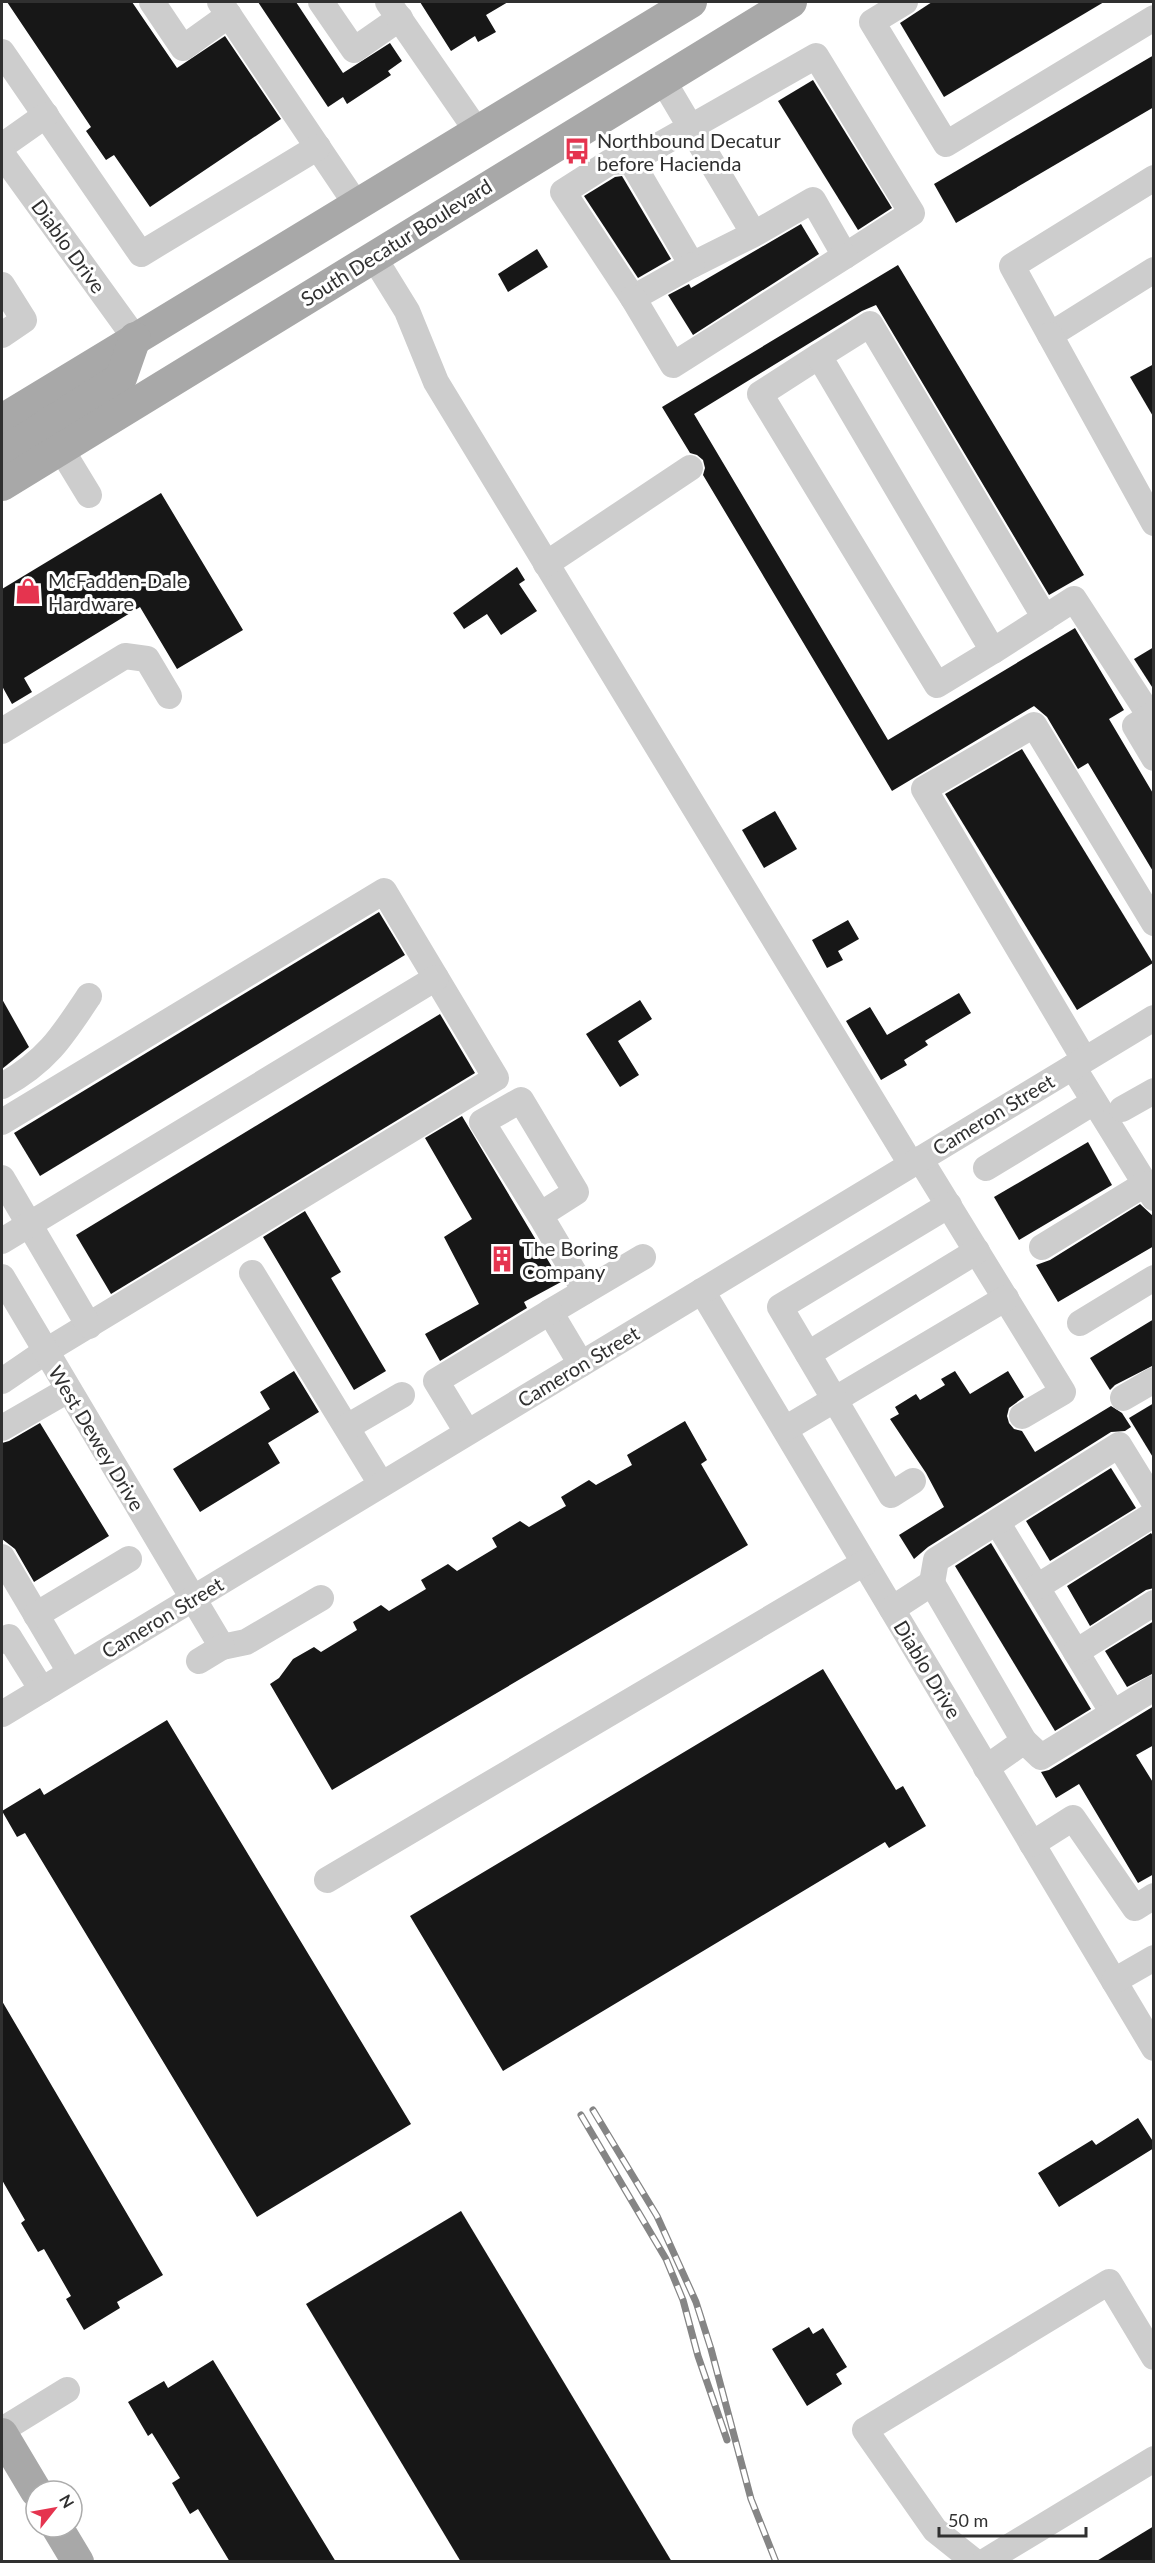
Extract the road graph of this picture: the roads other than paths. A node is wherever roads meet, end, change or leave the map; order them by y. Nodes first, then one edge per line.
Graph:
1 (152, 2) edge
2 (321, 2) edge
3 (691, 2) edge
4 (791, 2) edge
5 (905, 2) edge
6 (225, 8) edge
7 (394, 10) edge
8 (1154, 18) edge
9 (2, 52) edge
10 (662, 79) junction
11 (46, 115) junction
12 (691, 128) junction
13 (477, 131) junction
14 (2, 146) edge
15 (318, 147) junction
16 (2, 154) edge
17 (632, 161) junction
18 (1154, 178) edge
19 (356, 204) junction
20 (754, 234) junction
21 (373, 256) junction
22 (845, 256) junction
23 (692, 265) junction
24 (1154, 270) edge
25 (2, 285) edge
26 (633, 298) junction
27 (2, 335) edge
28 (1050, 335) junction
29 (135, 338) junction
30 (819, 356) junction
31 (2, 420) edge
32 (61, 449) junction
33 (2, 456) edge
34 (690, 468) dead end
35 (2, 485) edge
36 (89, 495) dead end
37 (1154, 523) edge
38 (546, 564) junction
39 (1045, 618) junction
40 (993, 651) junction
41 (169, 696) dead end
42 (1152, 715) edge
43 (2, 731) edge
44 (1154, 758) edge
45 (1154, 923) edge
46 (436, 978) junction
47 (89, 996) dead end
48 (1154, 1017) edge
49 (1078, 1063) junction
50 (2, 1086) edge
51 (1154, 1091) edge
52 (1094, 1102) junction
53 (1122, 1109) dead end
54 (2, 1122) edge
55 (916, 1161) junction
56 (986, 1168) dead end
57 (2, 1178) edge
58 (1149, 1191) edge
59 (949, 1205) junction
60 (540, 1215) dead end
61 (29, 1224) junction
62 (2, 1241) edge
63 (1042, 1247) dead end
64 (976, 1251) junction
65 (643, 1257) dead end
66 (252, 1273) dead end
67 (1154, 1278) edge
68 (3, 1284) edge
69 (585, 1291) junction
70 (702, 1291) junction
71 (1006, 1298) junction
72 (550, 1312) junction
73 (1080, 1323) dead end
74 (89, 1326) junction
75 (46, 1352) junction
76 (808, 1354) junction
77 (581, 1364) junction
78 (1154, 1380) edge
79 (2, 1381) edge
80 (68, 1390) junction
81 (402, 1395) dead end
82 (1124, 1398) dead end
83 (835, 1399) junction
84 (1022, 1416) dead end
85 (347, 1427) junction
86 (2, 1428) edge
87 (785, 1429) junction
88 (467, 1432) junction
89 (913, 1481) dead end
90 (381, 1484) junction
91 (1154, 1502) edge
92 (1154, 1514) edge
93 (997, 1522) junction
94 (2, 1557) edge
95 (129, 1559) dead end
96 (864, 1563) junction
97 (932, 1583) junction
98 (1036, 1587) junction
99 (192, 1598) junction
100 (321, 1598) dead end
101 (1154, 1603) edge
102 (892, 1609) junction
103 (36, 1615) junction
104 (2, 1641) edge
105 (222, 1647) junction
106 (1076, 1652) junction
107 (199, 1661) dead end
108 (70, 1672) junction
109 (1154, 1688) edge
110 (42, 1690) junction
111 (1113, 1713) junction
112 (2, 1714) edge
113 (1024, 1741) junction
114 (986, 1768) junction
115 (1032, 1844) junction
116 (327, 1880) dead end
117 (1154, 1896) edge
118 (1154, 1958) edge
119 (1114, 1982) junction
120 (1150, 2033) edge
121 (1154, 2357) edge
122 (67, 2390) dead end
123 (2, 2432) edge
124 (1154, 2459) edge
125 (29, 2479) edge
126 (64, 2539) edge
127 (78, 2562) edge
128 (975, 2562) edge
129 (984, 2562) edge

1 - 6 street
2 - 7 street
3 - 13 main road
4 - 10 main road, South Decatur Boulevard
5 - 8 street
6 - 15 street
7 - 13 street
9 - 11 street
10 - 12 street
10 - 21 main road, South Decatur Boulevard
11 - 14 street
11 - 15 street
12 - 17 street
12 - 20 street
12 - 22 street
13 - 19 main road
15 - 19 street
16 - 29 street, Diablo Drive
17 - 23 street
17 - 26 street
18 - 28 street
19 - 29 main road
20 - 22 street
20 - 23 street
21 - 32 main road, South Decatur Boulevard
21 - 38 street
22 - 26 street
23 - 26 street
24 - 28 street
25 - 27 street
28 - 37 street
29 - 31 main road
29 - 33 main road
30 - 39 street
30 - 40 street
30 - 40 street
32 - 35 main road, South Decatur Boulevard
32 - 36 street
34 - 38 street
38 - 55 street
39 - 40 street
39 - 42 street
41 - 43 street
42 - 44 street
45 - 49 street
46 - 54 street
46 - 61 street
46 - 74 street
47 - 50 street
48 - 49 street, Cameron Street
49 - 52 street
49 - 55 street, Cameron Street
51 - 53 street
52 - 56 street
52 - 58 street
55 - 59 street
55 - 70 street, Cameron Street
57 - 61 street
58 - 63 street
59 - 64 street
59 - 76 street
60 - 69 street
61 - 62 street
61 - 74 street
64 - 71 street
64 - 76 street
65 - 69 street
66 - 85 street
67 - 73 street
68 - 75 street, West Dewey Drive
69 - 72 street
70 - 77 street, Cameron Street
70 - 87 street, Diablo Drive
71 - 83 street
71 - 84 street
72 - 77 street
72 - 88 street
74 - 75 street
75 - 79 street
75 - 80 street, West Dewey Drive
76 - 83 street
77 - 88 street, Cameron Street
78 - 82 street
80 - 86 street
80 - 99 street, West Dewey Drive
81 - 85 street
83 - 87 street
83 - 89 street
85 - 90 street
87 - 96 street, Diablo Drive
88 - 90 street, Cameron Street
90 - 99 street, Cameron Street
91 - 93 street
92 - 98 street
93 - 97 street
93 - 98 street
94 - 103 street
95 - 103 street
96 - 102 street, Diablo Drive
96 - 116 street
97 - 102 street
97 - 113 street
98 - 106 street
99 - 105 street, West Dewey Drive
99 - 108 street, Cameron Street
100 - 105 street
101 - 106 street
102 - 114 street, Diablo Drive
103 - 108 street
104 - 110 street
105 - 107 street
106 - 111 street
108 - 110 street, Cameron Street
109 - 111 street
110 - 112 street, Cameron Street
111 - 113 street
113 - 114 street
114 - 115 street, Diablo Drive
115 - 117 street
115 - 119 street, Diablo Drive
118 - 119 street
119 - 120 street, Diablo Drive
121 - 128 street
122 - 123 street
123 - 125 main road
124 - 129 street
126 - 127 main road

